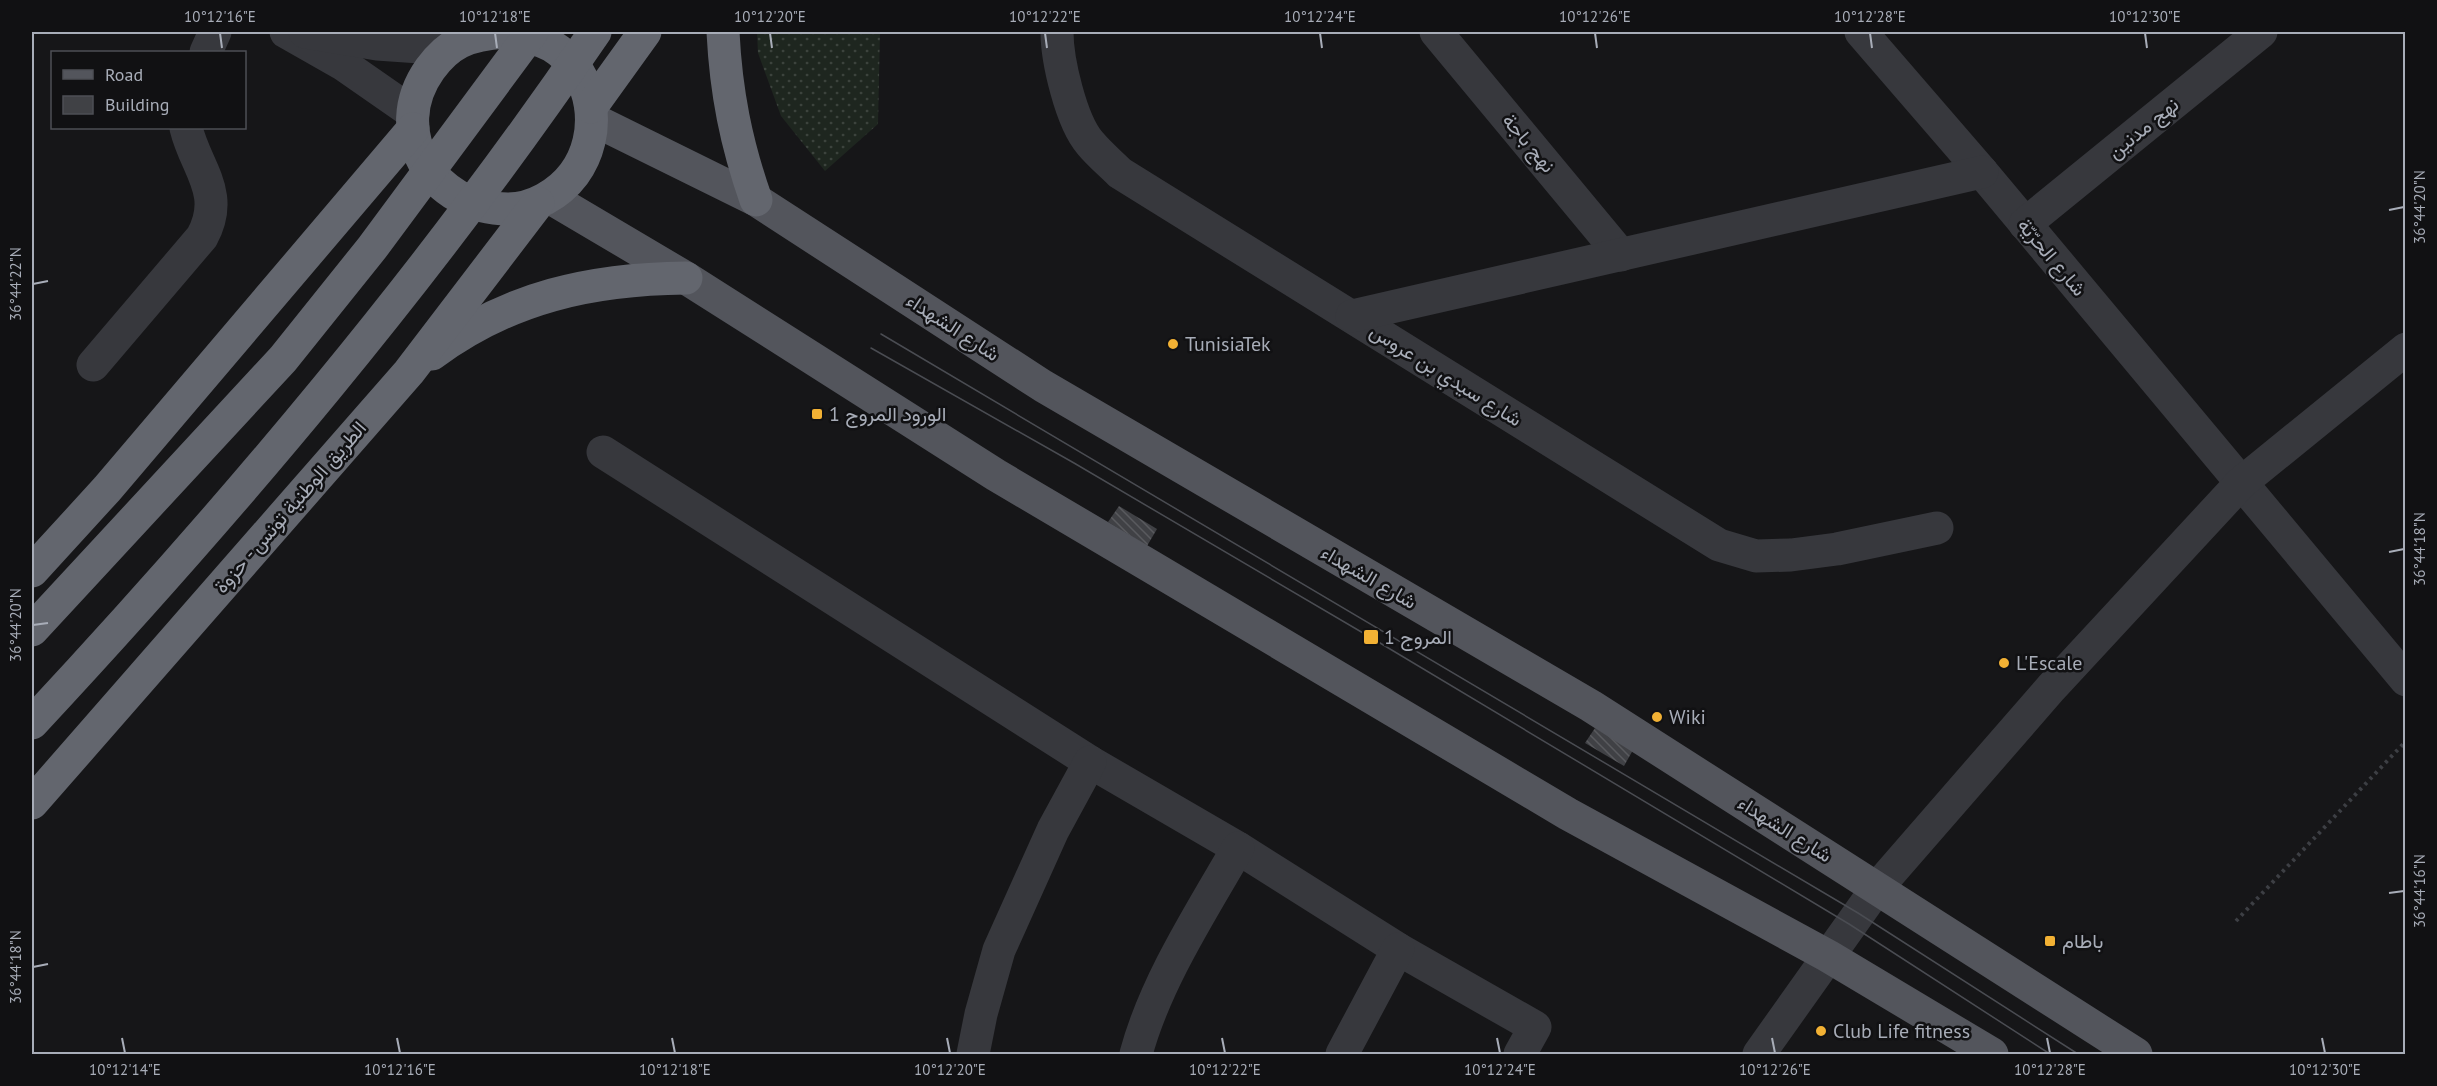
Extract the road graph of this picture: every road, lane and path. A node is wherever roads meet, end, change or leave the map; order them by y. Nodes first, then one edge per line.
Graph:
1 (215, 32) edge
2 (286, 32) edge
3 (305, 32) edge
4 (504, 32) edge
5 (509, 32) edge
6 (532, 32) edge
7 (595, 32) edge
8 (645, 32) edge
9 (723, 32) edge
10 (1057, 32) edge
11 (1436, 32) edge
12 (1861, 32) edge
13 (2261, 32) edge
14 (459, 41) edge
15 (207, 51) edge
16 (592, 113) junction
17 (413, 121) junction
18 (186, 129) edge
19 (1982, 172) junction
20 (544, 200) junction
21 (756, 200) junction
22 (2025, 224) junction
23 (1621, 255) junction
24 (686, 278) junction
25 (1352, 316) junction
26 (2406, 349) edge
27 (93, 365) dead end
28 (408, 372) junction
29 (603, 452) dead end
30 (2241, 483) junction
31 (1938, 528) dead end
32 (32, 571) edge
33 (32, 630) edge
34 (2406, 680) edge
35 (32, 723) edge
36 (2406, 741) edge
37 (1090, 762) junction
38 (32, 803) edge
39 (1238, 848) junction
40 (1877, 888) junction
41 (2236, 921) dead end
42 (1398, 949) junction
43 (1828, 956) junction
44 (973, 1054) edge
45 (1136, 1054) edge
46 (1342, 1054) edge
47 (1520, 1054) edge
48 (1759, 1054) edge
49 (1992, 1054) edge
50 (2136, 1054) edge

1 - 15 street
2 - 17 street
3 - 14 street
4 - 14 highway
5 - 16 highway, الطريق الوطنية تونس - حزوة
6 - 33 highway
7 - 35 highway
8 - 16 highway
9 - 21 highway
10 - 25 street, شارع سيدي بن عروس
11 - 23 street, نهج باجة
12 - 19 street, شارع الحرّيّة
13 - 22 street, نهج مدنين
14 - 17 highway
16 - 20 highway, الطريق الوطنية تونس - حزوة
16 - 21 main road, شارع الشهداء
17 - 20 highway, الطريق الوطنية تونس - حزوة
17 - 32 highway
18 - 27 street
19 - 22 street, شارع الحرّيّة
19 - 23 street
20 - 24 main road
20 - 28 highway, الطريق الوطنية تونس - حزوة
21 - 40 main road, شارع الشهداء
22 - 30 street, شارع الحرّيّة
23 - 25 street
24 - 28 highway
24 - 43 main road
25 - 31 street, شارع سيدي بن عروس
26 - 30 street
28 - 38 highway, الطريق الوطنية تونس - حزوة
29 - 37 street
30 - 34 street, شارع الحرّيّة
30 - 40 street
36 - 41 path
37 - 39 street
37 - 44 street
39 - 42 street
39 - 45 street
40 - 43 street
40 - 50 main road, شارع الشهداء
42 - 46 street
42 - 47 street
43 - 48 street
43 - 49 main road

